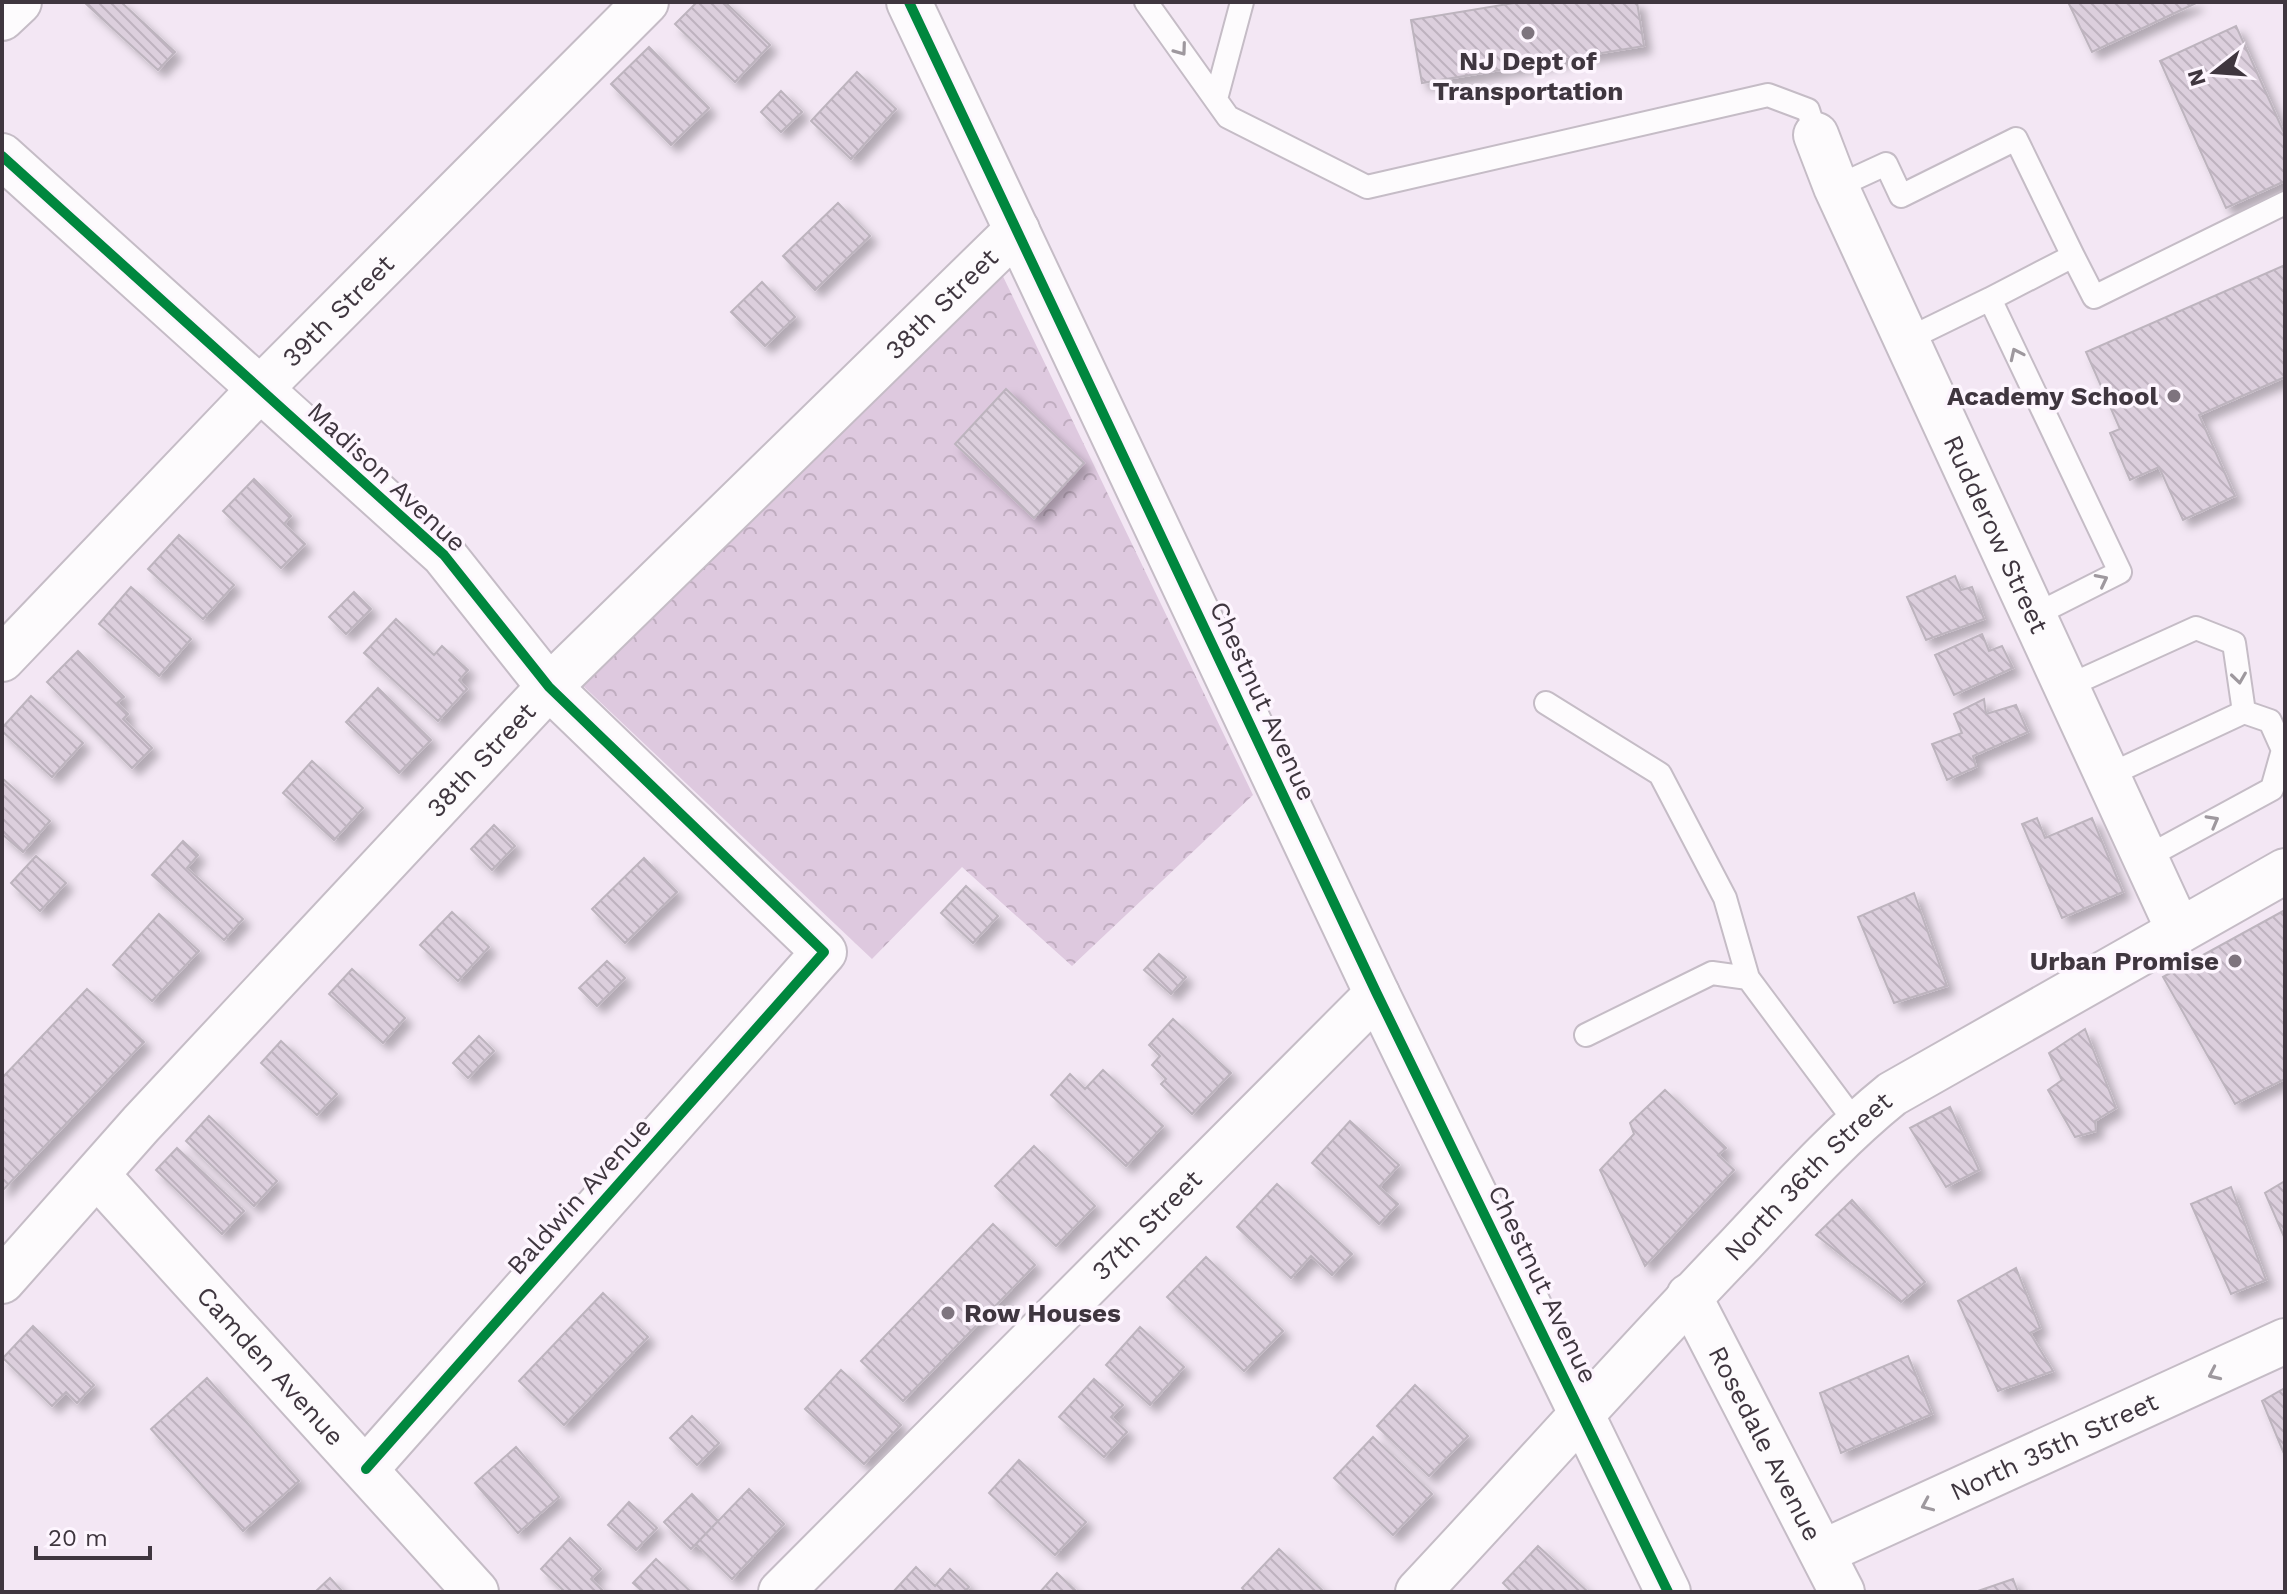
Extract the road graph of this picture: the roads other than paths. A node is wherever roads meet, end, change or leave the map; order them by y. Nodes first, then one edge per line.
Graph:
1 (19, 2) edge
2 (646, 2) edge
3 (909, 2) edge
4 (1146, 2) edge
5 (1242, 2) edge
6 (2, 18) edge
7 (1216, 99) junction
8 (1816, 135) joint
9 (2, 156) edge
10 (1836, 187) junction
11 (2285, 203) edge
12 (1017, 230) junction
13 (2073, 256) junction
14 (1990, 299) junction
15 (1906, 340) junction
16 (260, 389) junction
17 (2033, 616) junction
18 (2, 659) edge
19 (549, 687) junction
20 (2066, 687) junction
21 (1546, 703) dead end
22 (2244, 712) junction
23 (2107, 776) junction
24 (2145, 858) junction
25 (2285, 871) edge
26 (2179, 931) junction
27 (824, 952) joint
28 (1748, 978) junction
29 (1377, 994) junction
30 (1586, 1035) dead end
31 (1856, 1123) junction
32 (97, 1175) junction
33 (2, 1281) edge
34 (1689, 1296) junction
35 (2285, 1341) edge
36 (1583, 1415) junction
37 (366, 1469) junction
38 (1823, 1552) junction
39 (476, 1592) edge
40 (781, 1592) edge
41 (1418, 1592) edge
42 (1668, 1592) edge
43 (1842, 1592) edge

1 - 6 street
2 - 16 street, 39th Street
3 - 12 street, Chestnut Avenue
4 -> 7 lane
5 - 7 lane
7 - 8 lane
8 - 10 street, Rudderow Street
9 - 16 street, Madison Avenue
10 - 13 lane
10 - 15 street, Rudderow Street
11 - 13 lane
12 - 19 street, 38th Street
12 - 29 street, Chestnut Avenue
13 - 14 lane
14 - 15 lane
17 -> 14 lane
15 - 17 street, Rudderow Street
16 - 18 street, 39th Street
16 - 19 street, Madison Avenue
17 - 20 street, Rudderow Street
19 - 27 street, Madison Avenue
19 - 32 street, 38th Street
20 -> 22 lane
20 - 23 street, Rudderow Street
21 - 28 lane
22 - 23 lane
24 -> 22 lane
23 - 24 street, Rudderow Street
24 - 26 street, Rudderow Street
25 - 26 street, North 36th Street
26 - 31 street, North 36th Street
27 - 37 street, Baldwin Avenue
28 - 30 lane
28 - 31 lane
29 - 36 street, Chestnut Avenue
29 - 40 street, 37th Street
31 - 34 street, North 36th Street
32 - 33 street, 38th Street
32 - 37 street, Camden Avenue
34 - 36 street, North 36th Street
34 - 38 street, Rosedale Avenue
35 -> 38 street, North 35th Street
36 - 41 street, North 36th Street
36 - 42 street
37 - 39 street, Camden Avenue
38 - 43 street, Rosedale Avenue

